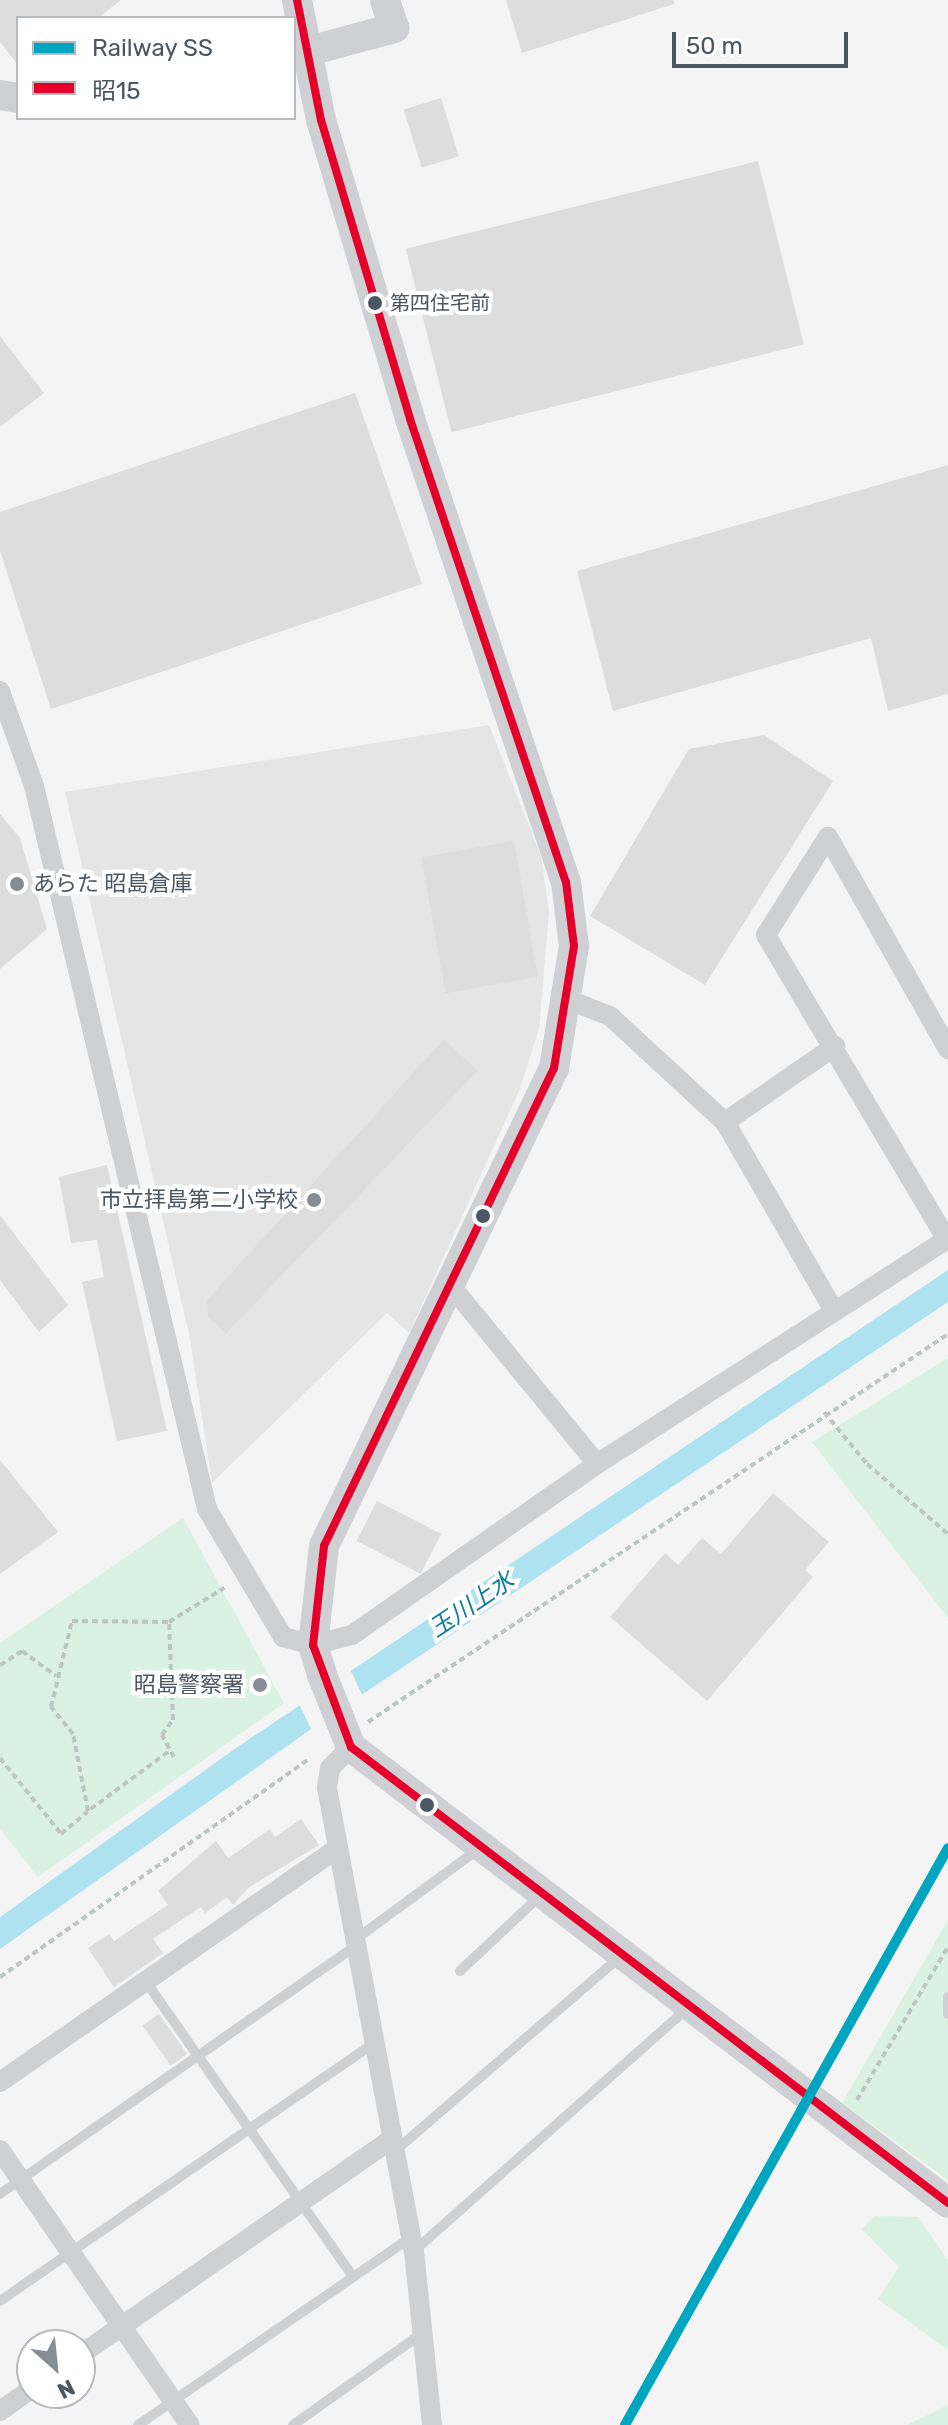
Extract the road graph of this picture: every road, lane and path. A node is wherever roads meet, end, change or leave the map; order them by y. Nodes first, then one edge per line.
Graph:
1 (385, 0) edge
2 (297, 2) edge
3 (300, 53) edge
4 (0, 691) edge
5 (569, 1000) junction
6 (835, 1046) junction
7 (948, 1049) edge
8 (725, 1122) junction
9 (948, 1239) edge
10 (451, 1286) junction
11 (833, 1309) junction
12 (948, 1334) edge
13 (824, 1412) junction
14 (597, 1464) junction
15 (948, 1534) edge
16 (224, 1588) dead end
17 (169, 1622) junction
18 (313, 1645) junction
19 (0, 1665) edge
20 (56, 1676) junction
21 (344, 1735) junction
22 (168, 1752) junction
23 (174, 1757) dead end
24 (0, 1758) edge
25 (88, 1811) junction
26 (482, 1847) junction
27 (337, 1849) junction
28 (545, 1892) junction
29 (357, 1942) junction
30 (948, 1947) edge
31 (622, 1955) junction
32 (460, 1971) dead end
33 (0, 1977) edge
34 (146, 1982) junction
35 (948, 1997) edge
36 (689, 2006) junction
37 (948, 2014) edge
38 (373, 2044) junction
39 (200, 2055) junction
40 (0, 2082) edge
41 (842, 2125) junction
42 (251, 2128) junction
43 (392, 2146) junction
44 (0, 2150) edge
45 (21, 2180) junction
46 (0, 2194) edge
47 (302, 2202) junction
48 (948, 2203) edge
49 (413, 2244) junction
50 (71, 2252) junction
51 (353, 2277) junction
52 (0, 2301) edge
53 (122, 2327) junction
54 (422, 2333) junction
55 (96, 2344) edge
56 (173, 2401) junction
57 (138, 2425) edge
58 (190, 2425) edge
59 (293, 2425) edge
60 (432, 2425) edge

1 - 3 main road
2 - 3 main road
3 - 5 main road
4 - 18 street
5 - 8 street
5 - 10 main road
6 - 7 street
6 - 8 street
6 - 9 street
8 - 11 street
9 - 11 street
10 - 14 street
10 - 18 main road
11 - 14 street
12 - 13 path
13 - 15 path
13 - 21 path
14 - 18 street
16 - 17 path
17 - 20 path
17 - 22 path
18 - 21 main road
19 - 20 path
20 - 25 path
21 - 26 main road
21 - 27 street
21 - 33 path
22 - 23 path
22 - 25 path
24 - 25 path
26 - 28 main road
26 - 29 lane
27 - 29 street
27 - 34 street
28 - 31 main road
28 - 32 lane
29 - 38 street
29 - 39 lane
30 - 41 path
31 - 36 main road
31 - 43 lane
34 - 39 lane
34 - 40 street
35 - 37 lane
36 - 41 main road
36 - 49 lane
38 - 42 lane
38 - 43 street
39 - 42 lane
39 - 45 lane
41 - 48 main road
42 - 47 lane
42 - 50 lane
43 - 47 street
43 - 49 street
44 - 45 street
45 - 46 lane
45 - 50 street
47 - 51 lane
47 - 53 street
49 - 51 lane
49 - 54 street
50 - 52 lane
50 - 53 street
51 - 56 lane
53 - 55 street
53 - 56 street
54 - 59 lane
54 - 60 street
56 - 57 lane
56 - 58 street

